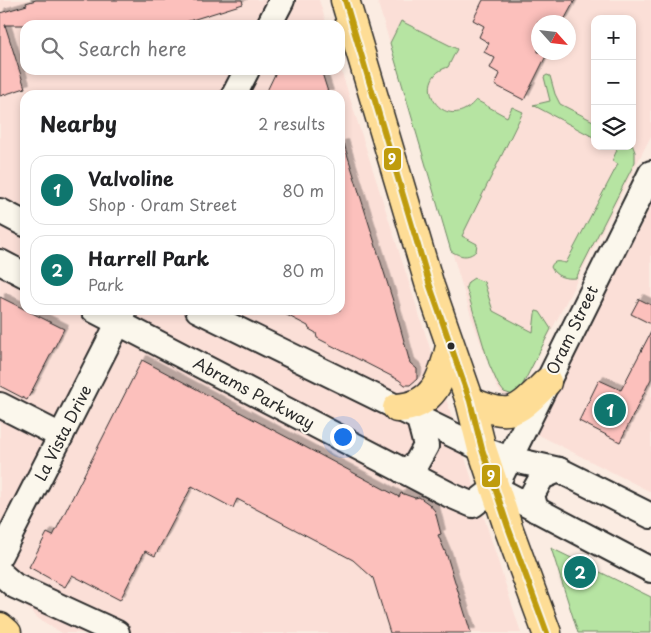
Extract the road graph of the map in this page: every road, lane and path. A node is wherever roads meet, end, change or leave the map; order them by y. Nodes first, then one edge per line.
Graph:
1 (282, 0) edge
2 (345, 0) edge
3 (272, 20) edge
4 (244, 75) edge
5 (237, 90) edge
6 (651, 173) edge
7 (0, 211) edge
8 (20, 221) edge
9 (0, 262) edge
10 (20, 272) edge
11 (208, 315) edge
12 (122, 316) edge
13 (450, 347) junction
14 (547, 382) junction
15 (470, 401) junction
16 (0, 405) edge
17 (408, 413) junction
18 (61, 436) junction
19 (482, 449) junction
20 (510, 458) junction
21 (559, 470) junction
22 (403, 471) junction
23 (495, 488) junction
24 (536, 510) junction
25 (651, 516) edge
26 (0, 556) edge
27 (651, 570) edge
28 (0, 573) edge
29 (0, 628) edge
30 (8, 633) edge
31 (117, 633) edge
32 (546, 633) edge

1 - 3 street
2 - 13 main road
4 - 5 street
6 - 14 street, Oram Street
7 - 8 street
9 - 10 street
11 - 17 street
12 - 18 street, La Vista Drive
12 - 22 street, Abrams Parkway
13 - 15 main road
13 - 17 main road
14 - 15 main road
14 - 20 street, Oram Street
15 - 19 main road
16 - 18 street
17 - 19 street
17 - 22 street
18 - 26 street, La Vista Drive
19 - 20 street
19 - 23 main road
20 - 21 street
20 - 23 street, Oram Street
21 - 24 street
21 - 25 street
22 - 23 street, Abrams Parkway
23 - 24 street
23 - 32 main road
24 - 27 street
28 - 31 street
29 - 30 main road

